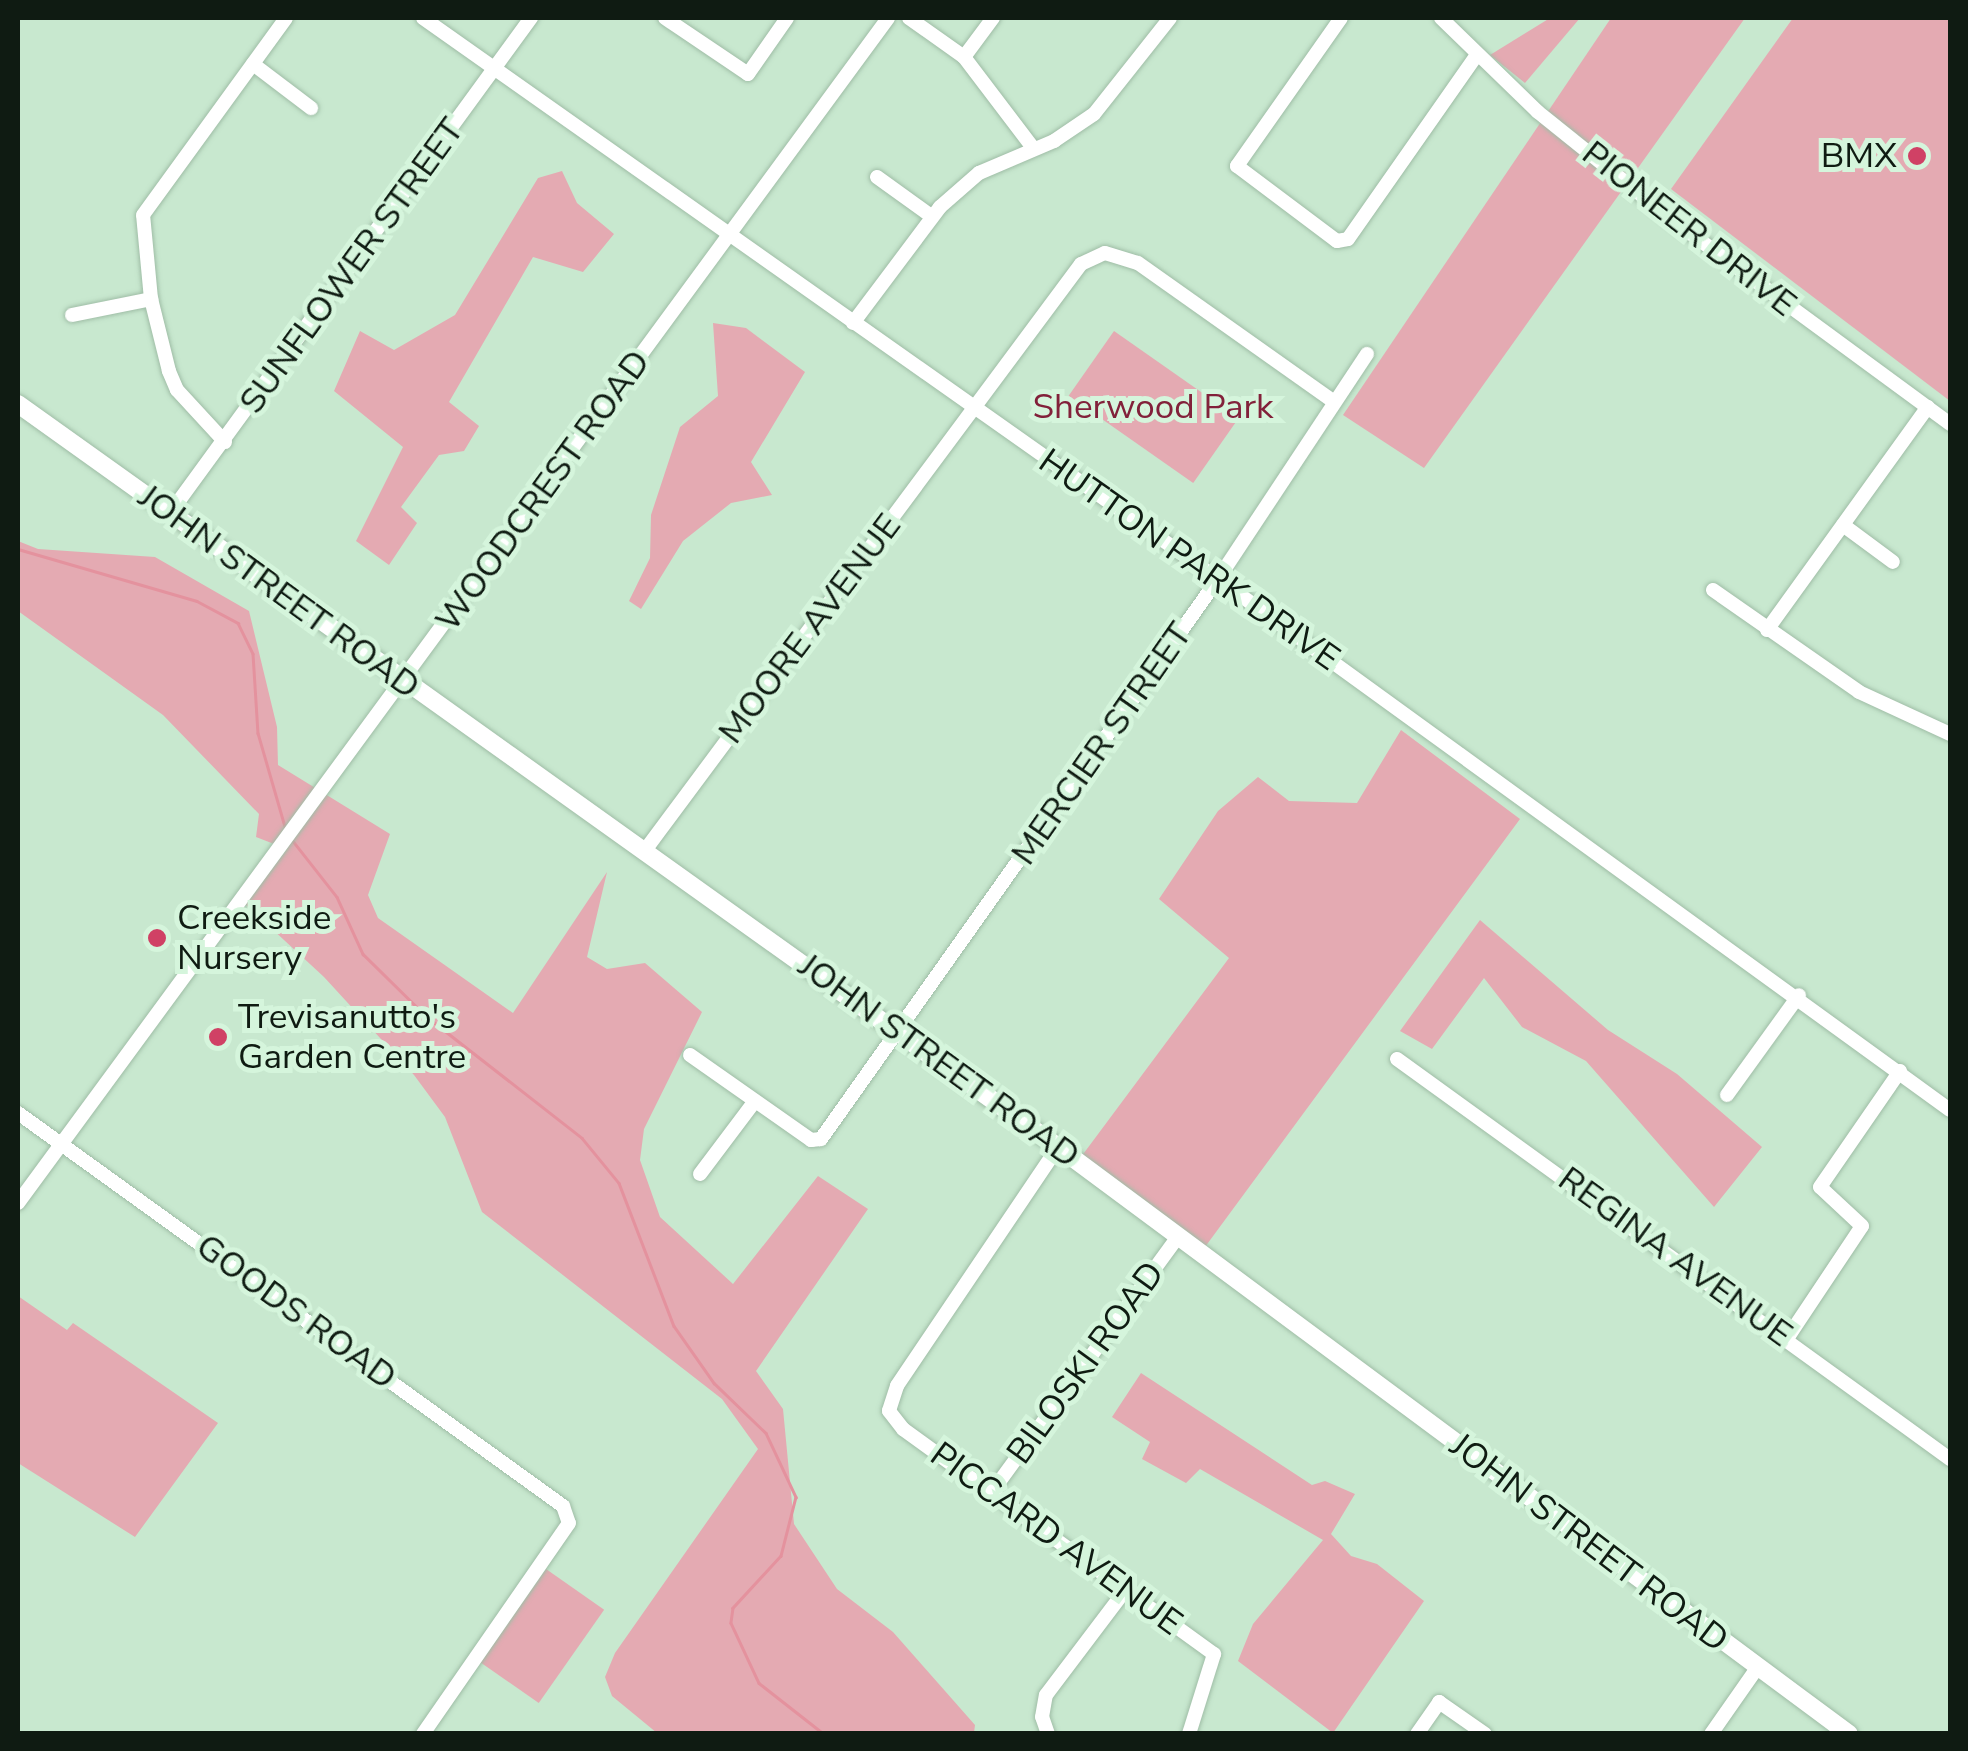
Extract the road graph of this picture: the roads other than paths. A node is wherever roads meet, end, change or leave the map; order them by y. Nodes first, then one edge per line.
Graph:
1 (286, 18) edge
2 (423, 18) edge
3 (531, 18) edge
4 (666, 18) edge
5 (788, 18) edge
6 (888, 18) edge
7 (910, 18) edge
8 (992, 18) edge
9 (1170, 18) edge
10 (1340, 18) edge
11 (1441, 18) edge
12 (964, 56) junction
13 (1476, 56) junction
14 (253, 64) junction
15 (495, 68) junction
16 (311, 108) dead end
17 (1033, 148) junction
18 (877, 177) dead end
19 (931, 216) junction
20 (732, 232) junction
21 (151, 298) junction
22 (72, 315) dead end
23 (853, 323) junction
24 (1367, 354) dead end
25 (1334, 402) junction
26 (18, 404) edge
27 (1928, 407) junction
28 (974, 410) junction
29 (1950, 424) edge
30 (225, 442) junction
31 (170, 513) junction
32 (1843, 525) junction
33 (1892, 562) dead end
34 (1218, 578) junction
35 (1713, 590) dead end
36 (1767, 630) junction
37 (404, 682) junction
38 (1950, 734) edge
39 (646, 849) junction
40 (1798, 995) junction
41 (900, 1032) junction
42 (690, 1055) dead end
43 (1398, 1059) dead end
44 (1900, 1071) junction
45 (1728, 1094) dead end
46 (755, 1101) junction
47 (1950, 1110) edge
48 (18, 1113) edge
49 (61, 1144) junction
50 (1058, 1147) junction
51 (700, 1174) dead end
52 (18, 1203) edge
53 (1178, 1237) junction
54 (1788, 1337) junction
55 (1950, 1459) edge
56 (994, 1489) junction
57 (1126, 1588) junction
58 (1757, 1668) junction
59 (423, 1734) edge
60 (1048, 1734) edge
61 (1189, 1734) edge
62 (1416, 1734) edge
63 (1485, 1734) edge
64 (1711, 1734) edge
65 (1849, 1734) edge

1 - 14 street
2 - 15 street, HUTTON PARK DRIVE
3 - 15 street, SUNFLOWER STREET
4 - 5 street
6 - 20 street, WOODCREST ROAD
7 - 12 street
8 - 12 street
9 - 17 street
10 - 13 street
11 - 13 street, PIONEER DRIVE
12 - 17 street
13 - 27 street, PIONEER DRIVE
14 - 16 street
14 - 21 street
15 - 20 street, HUTTON PARK DRIVE
15 - 30 street, SUNFLOWER STREET
17 - 19 street
18 - 19 street
19 - 23 street
20 - 23 street, HUTTON PARK DRIVE
20 - 37 street, WOODCREST ROAD
21 - 22 street
21 - 30 street
23 - 28 street, HUTTON PARK DRIVE
24 - 25 street, MERCIER STREET
25 - 28 street, MOORE AVENUE
25 - 34 street, MERCIER STREET
26 - 31 main road, JOHN STREET ROAD
27 - 29 street, PIONEER DRIVE
27 - 32 street
28 - 34 street, HUTTON PARK DRIVE
28 - 39 street, MOORE AVENUE
30 - 31 street, SUNFLOWER STREET
31 - 37 main road, JOHN STREET ROAD
32 - 33 street
32 - 36 street
34 - 40 street, HUTTON PARK DRIVE
34 - 41 street, MERCIER STREET
35 - 36 street
36 - 38 street
37 - 39 main road, JOHN STREET ROAD
37 - 49 street, WOODCREST ROAD
39 - 41 main road, JOHN STREET ROAD
40 - 44 street, HUTTON PARK DRIVE
40 - 45 street
41 - 46 street, MERCIER STREET
41 - 50 main road, JOHN STREET ROAD
42 - 46 street
43 - 54 street, REGINA AVENUE
44 - 47 street, HUTTON PARK DRIVE
44 - 54 street
46 - 51 street
48 - 49 street, GOODS ROAD
49 - 52 street, WOODCREST ROAD
49 - 59 street, GOODS ROAD
50 - 53 main road, JOHN STREET ROAD
50 - 56 street, PICCARD AVENUE
53 - 56 street, BILOSKI ROAD
53 - 58 main road, JOHN STREET ROAD
54 - 55 street, REGINA AVENUE
56 - 57 street, PICCARD AVENUE
57 - 60 street
57 - 61 street, PICCARD AVENUE
58 - 64 street
58 - 65 main road, JOHN STREET ROAD
62 - 63 street

